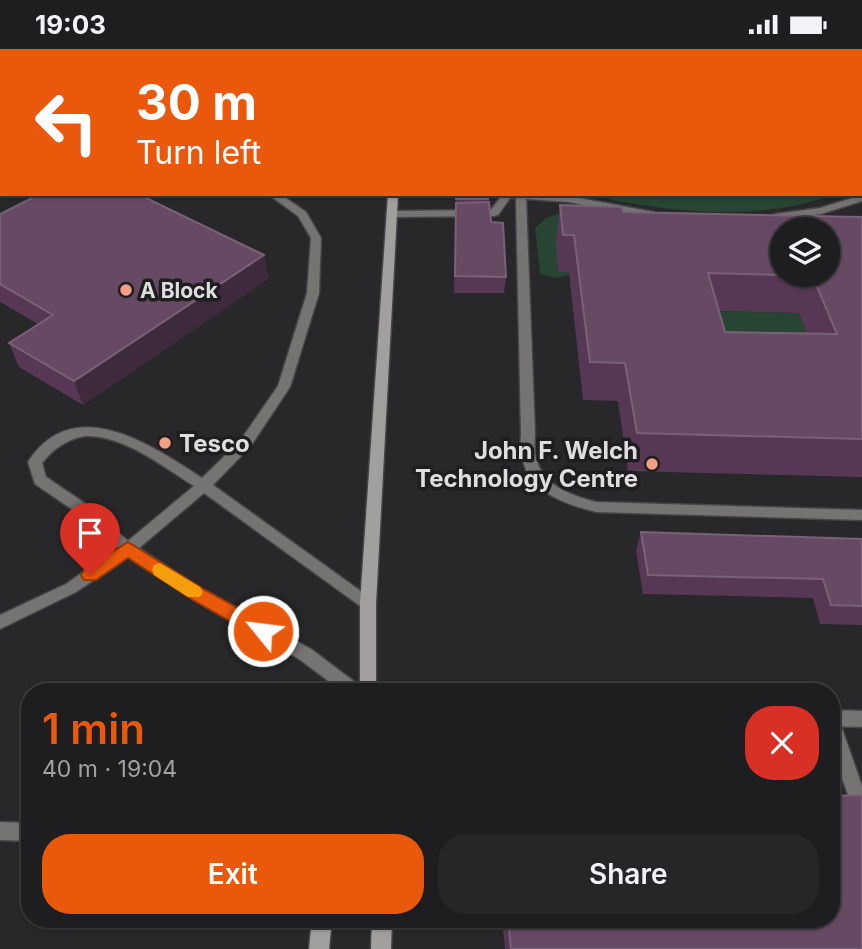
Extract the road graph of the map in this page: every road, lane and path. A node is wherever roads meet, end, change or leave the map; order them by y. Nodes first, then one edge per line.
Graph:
1 (276, 196) edge
2 (393, 196) edge
3 (507, 196) edge
4 (521, 196) edge
5 (533, 196) edge
6 (862, 198) edge
7 (391, 214) junction
8 (666, 216) edge
9 (764, 219) edge
10 (204, 485) junction
11 (862, 515) edge
12 (128, 549) junction
13 (368, 604) junction
14 (0, 622) edge
15 (343, 683) edge
16 (368, 683) edge
17 (862, 719) edge
18 (840, 720) edge
19 (840, 747) edge
20 (862, 811) edge
21 (0, 831) edge
22 (21, 832) edge
23 (320, 928) edge
24 (382, 928) edge
25 (319, 949) edge
26 (381, 949) edge

1 - 10 street
2 - 7 street
3 - 7 street
4 - 11 street
5 - 8 street
6 - 9 street
7 - 13 street
10 - 12 street
10 - 12 street
10 - 13 street
12 - 14 street
12 - 15 street
13 - 16 street
17 - 18 street
19 - 20 street
21 - 22 street
23 - 25 street
24 - 26 street

